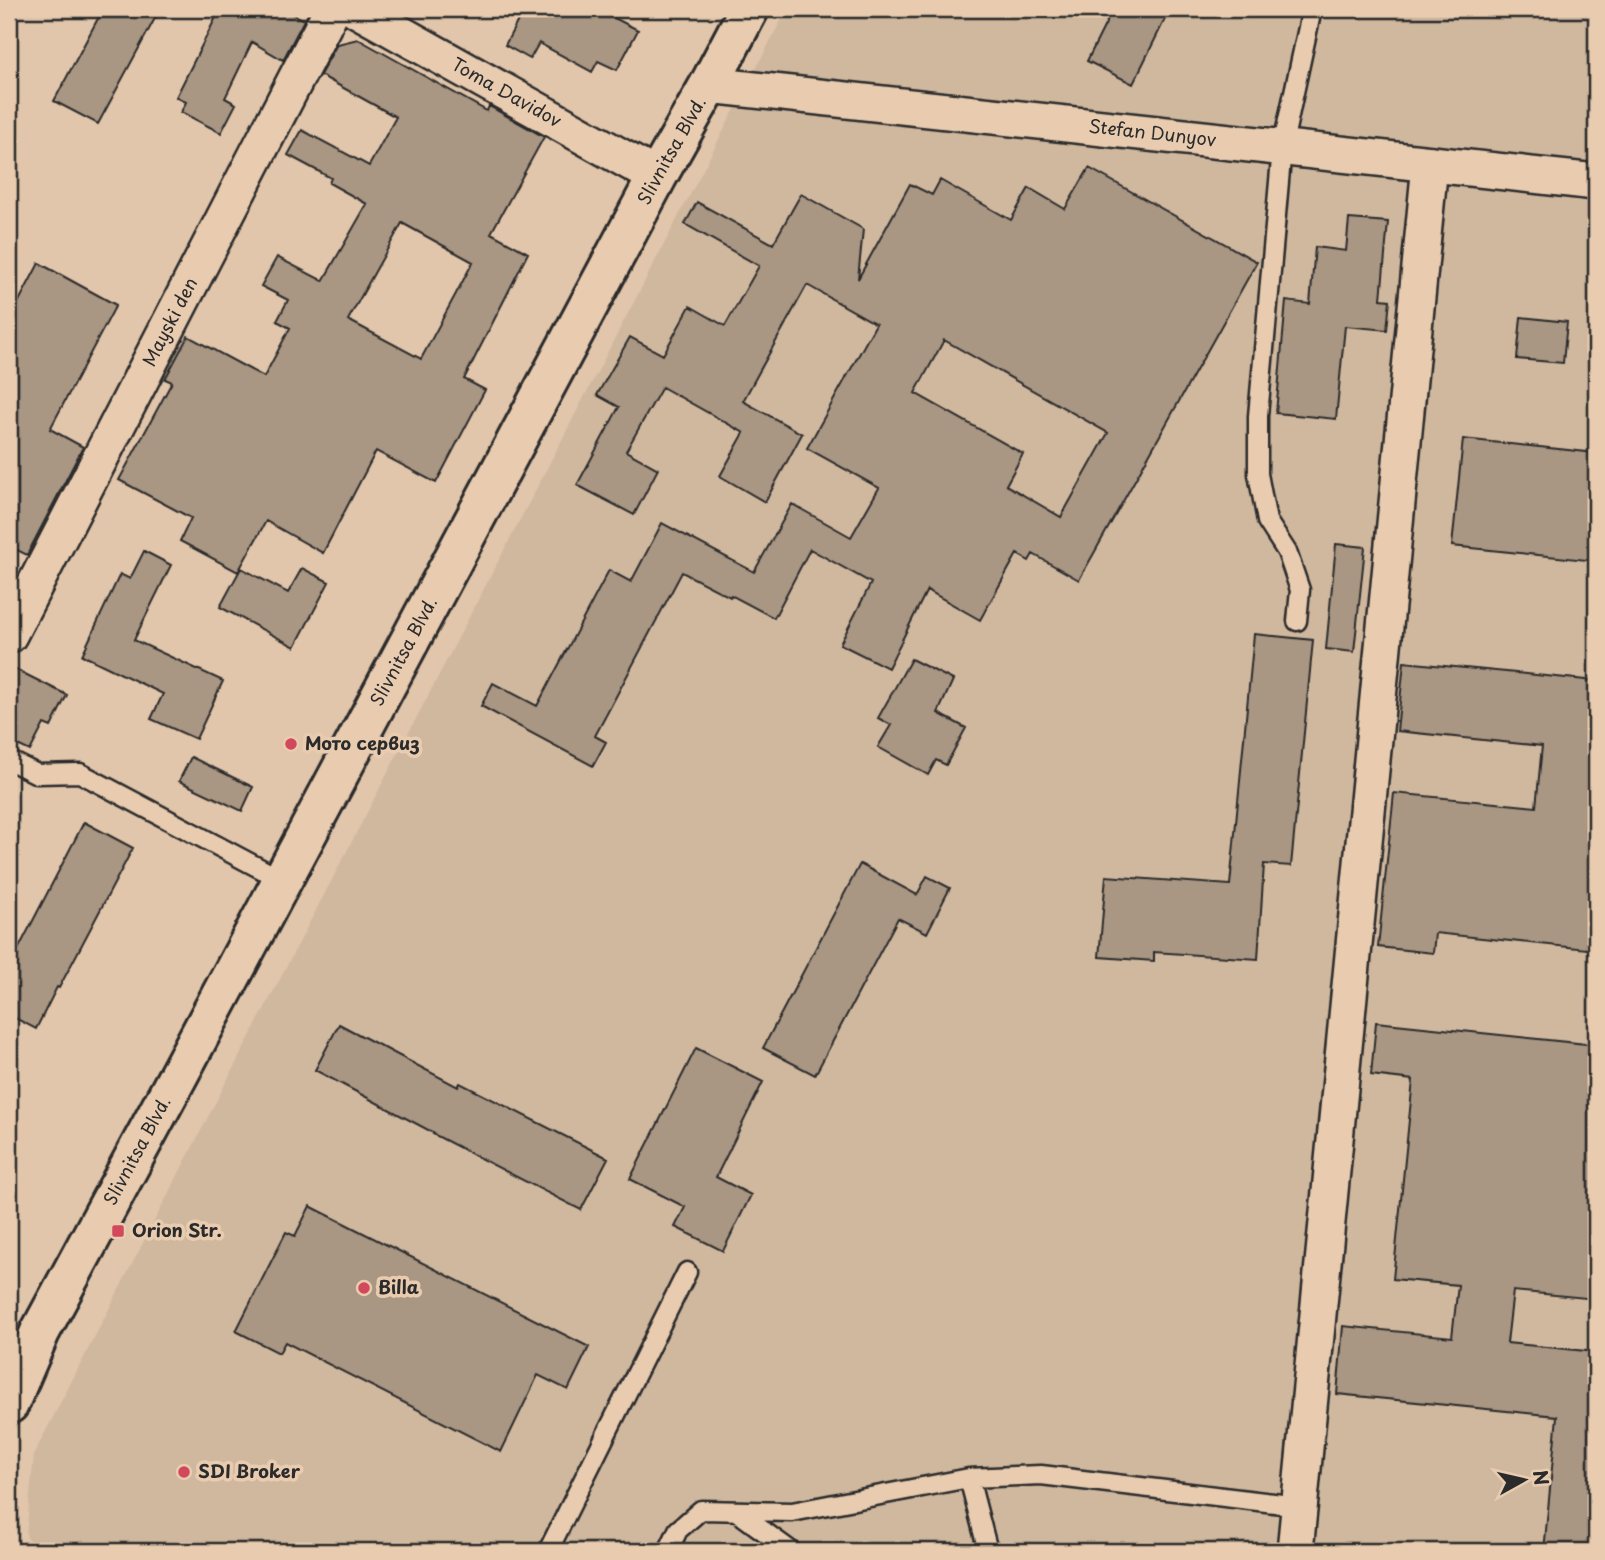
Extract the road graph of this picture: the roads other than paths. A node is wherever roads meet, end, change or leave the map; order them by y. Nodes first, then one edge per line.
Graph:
1 (332, 9) edge
2 (356, 9) edge
3 (749, 9) edge
4 (1312, 9) edge
5 (709, 85) junction
6 (1282, 148) junction
7 (1430, 164) junction
8 (657, 177) junction
9 (1596, 182) edge
10 (1297, 621) dead end
11 (9, 635) edge
12 (9, 760) edge
13 (282, 880) junction
14 (687, 1272) dead end
15 (40, 1332) junction
16 (9, 1377) edge
17 (9, 1404) edge
18 (969, 1478) junction
19 (1299, 1506) junction
20 (736, 1511) junction
21 (548, 1551) edge
22 (668, 1551) edge
23 (791, 1551) edge
24 (988, 1551) edge
25 (1295, 1551) edge

1 - 11 street, Mayski den
2 - 8 street, Toma Davidov
3 - 5 main road, Slivnitsa Blvd.
4 - 6 lane
5 - 6 street, Stefan Dunyov
5 - 8 main road, Slivnitsa Blvd.
6 - 7 street, Stefan Dunyov
6 - 10 lane
7 - 9 street, Stefan Dunyov
7 - 19 street
8 - 13 main road, Slivnitsa Blvd.
12 - 13 lane
13 - 15 main road, Slivnitsa Blvd.
14 - 21 lane
15 - 16 main road, Slivnitsa Blvd.
15 - 17 main road, Slivnitsa Blvd.
18 - 19 lane
18 - 20 lane
18 - 24 lane
19 - 25 street
20 - 22 lane
20 - 23 lane

